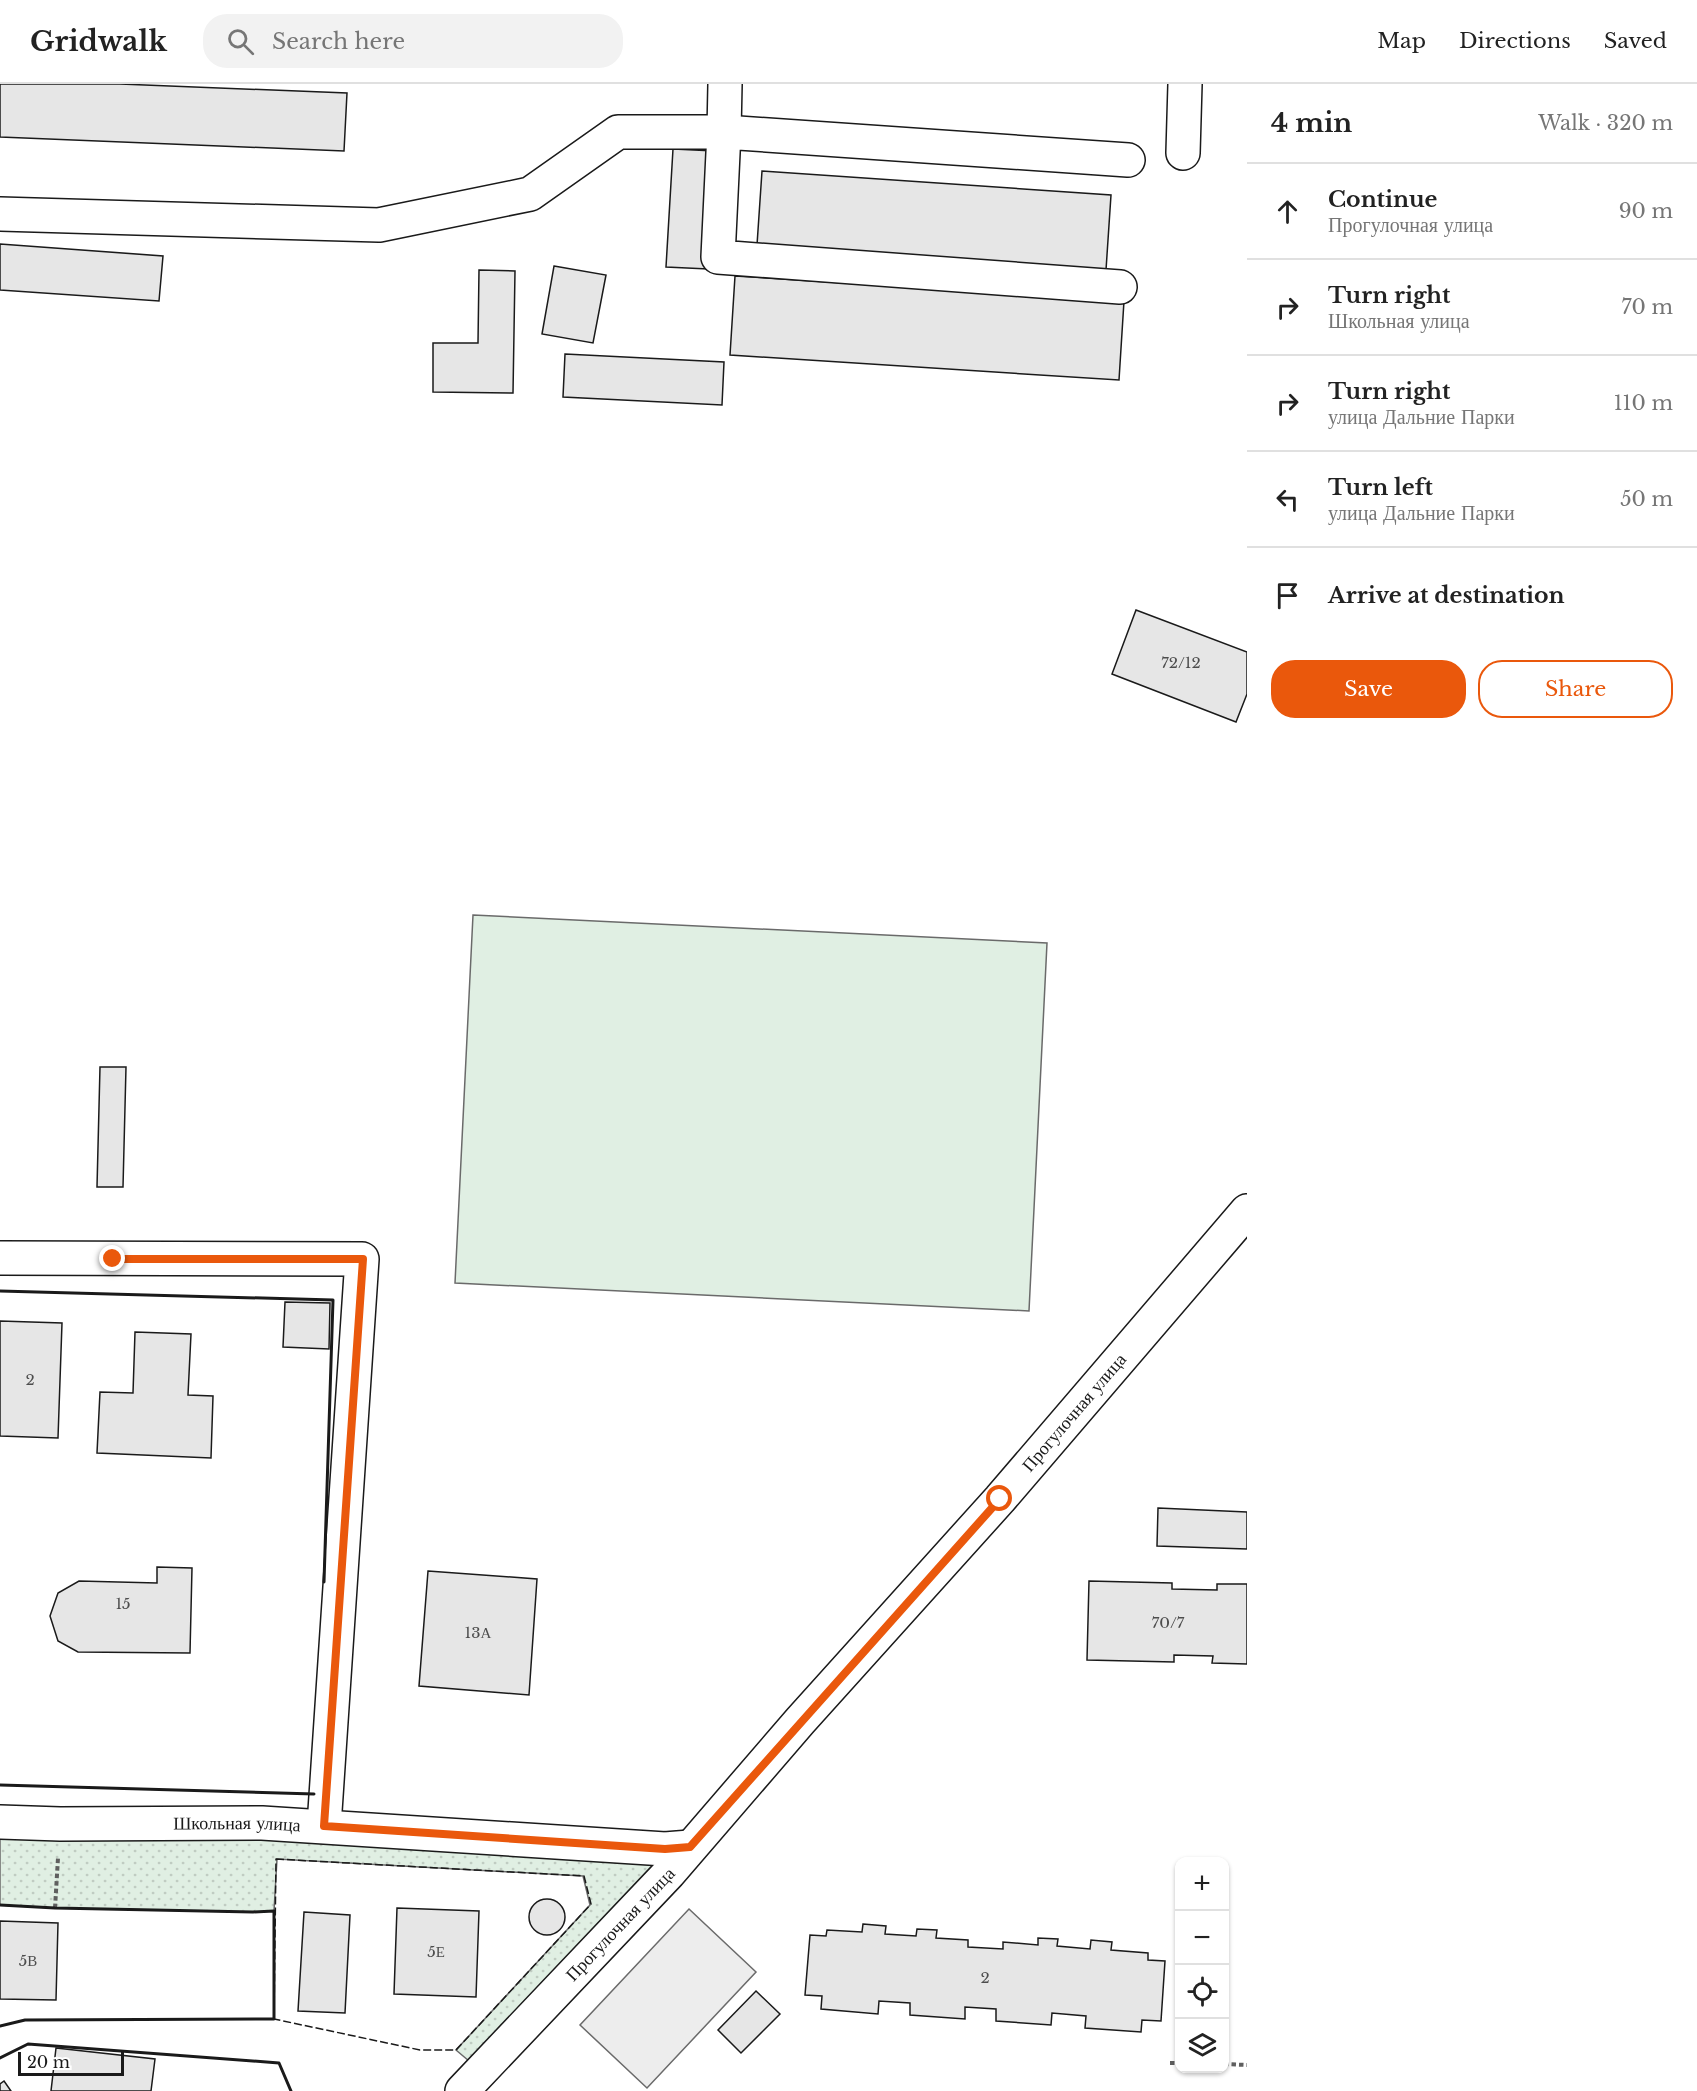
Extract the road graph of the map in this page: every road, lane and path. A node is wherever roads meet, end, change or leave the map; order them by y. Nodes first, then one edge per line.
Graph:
1 (724, 84) edge
2 (1185, 84) edge
3 (724, 132) junction
4 (1183, 153) dead end
5 (1128, 160) dead end
6 (0, 214) edge
7 (1120, 287) dead end
8 (1247, 1210) edge
9 (0, 1258) edge
10 (0, 1822) edge
11 (60, 1824) junction
12 (324, 1826) junction
13 (690, 1847) junction
14 (55, 1908) dead end
15 (1170, 2063) dead end
16 (1175, 2063) edge
17 (1229, 2064) edge
18 (1247, 2065) edge
19 (462, 2091) edge

1 - 3 street
2 - 4 street
3 - 5 street
3 - 6 street
3 - 7 street
8 - 13 street, Прогулочная улица
9 - 12 street
10 - 11 street, Школьная улица
11 - 12 street, Школьная улица
11 - 14 path
12 - 13 street, Школьная улица
13 - 19 street, Прогулочная улица
15 - 16 path
17 - 18 path

